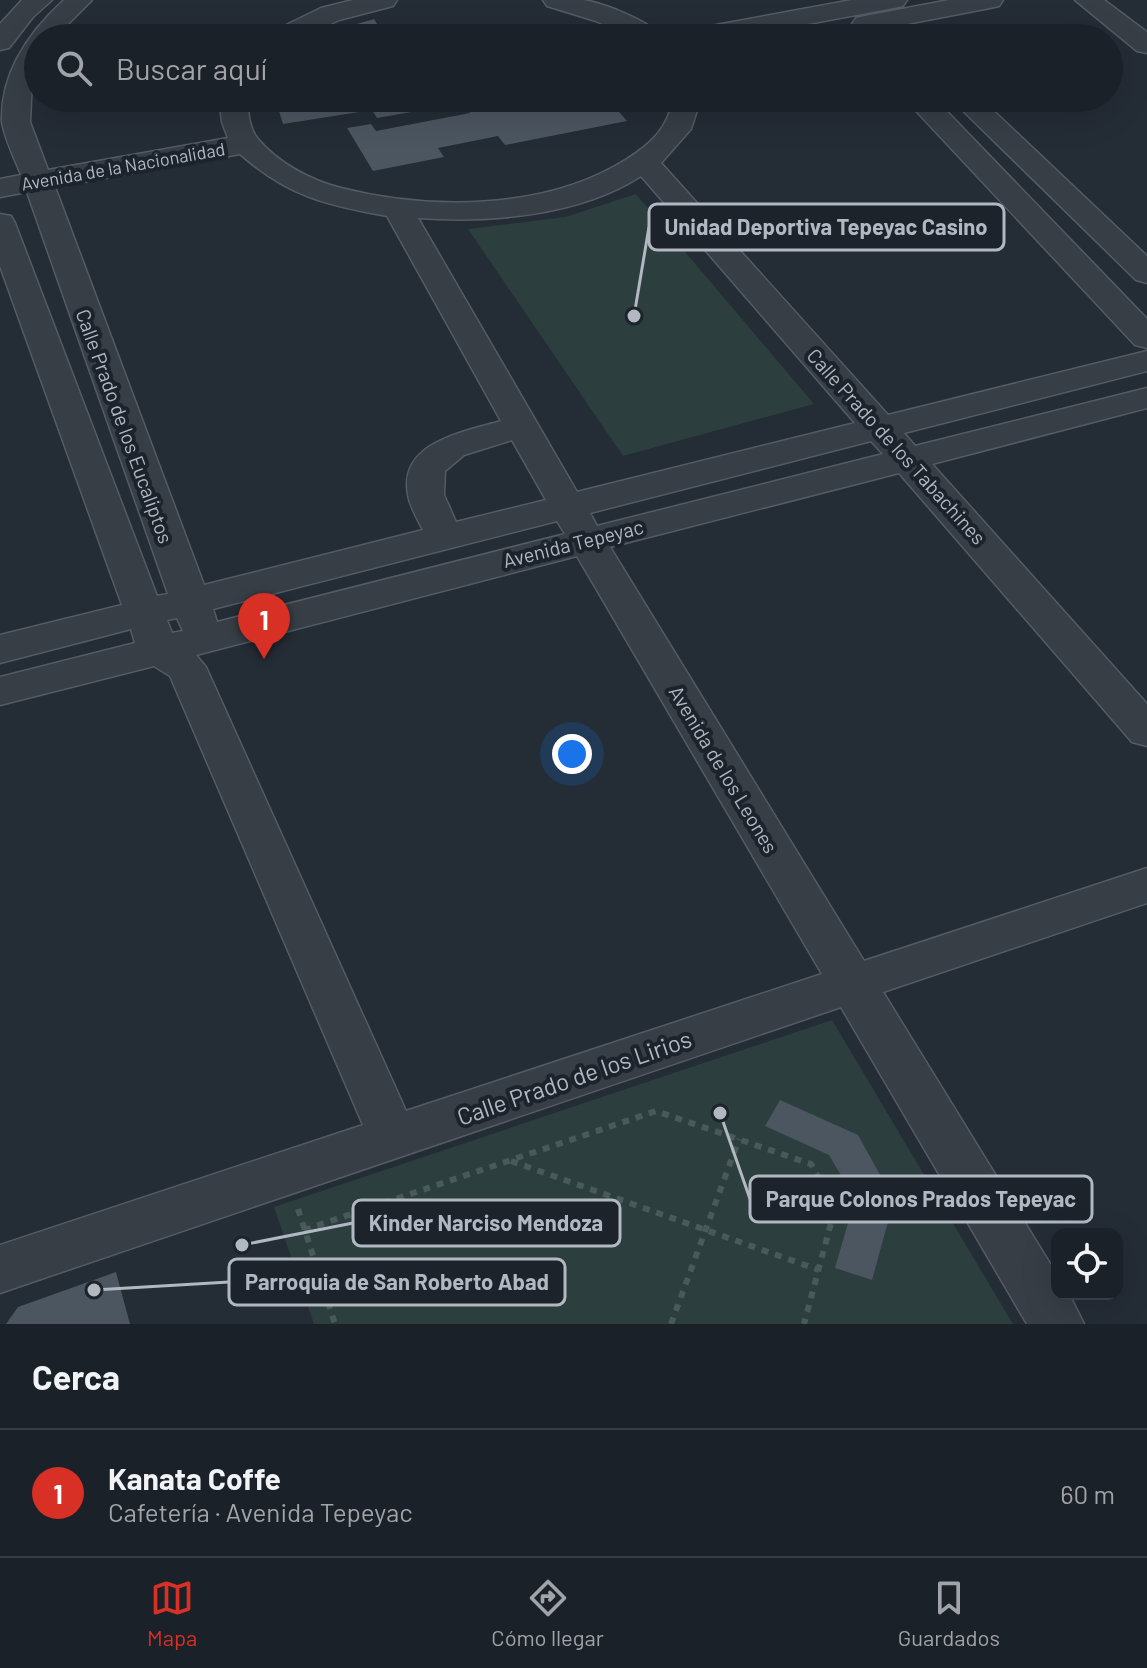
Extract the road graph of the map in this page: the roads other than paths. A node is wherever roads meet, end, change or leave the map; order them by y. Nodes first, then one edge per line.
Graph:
1 (39, 0) edge
2 (79, 0) edge
3 (384, 0) edge
4 (556, 0) edge
5 (990, 0) edge
6 (1099, 8) edge
7 (1147, 9) edge
8 (881, 13) edge
9 (841, 19) edge
10 (53, 24) edge
11 (310, 24) edge
12 (628, 24) edge
13 (801, 24) edge
14 (1120, 24) edge
15 (1123, 26) edge
16 (0, 42) edge
17 (1147, 45) edge
18 (24, 68) edge
19 (686, 112) edge
20 (931, 112) edge
21 (979, 112) edge
22 (238, 121) edge
23 (645, 163) junction
24 (0, 164) edge
25 (33, 170) junction
26 (0, 188) edge
27 (398, 209) junction
28 (0, 223) edge
29 (1147, 273) edge
30 (1147, 338) edge
31 (1147, 361) edge
32 (1147, 398) edge
33 (523, 426) junction
34 (882, 428) junction
35 (909, 459) junction
36 (578, 523) junction
37 (445, 539) junction
38 (189, 602) junction
39 (173, 642) junction
40 (0, 649) edge
41 (0, 691) edge
42 (1147, 731) edge
43 (1147, 885) edge
44 (853, 983) junction
45 (393, 1137) junction
46 (0, 1269) edge
47 (1057, 1324) edge

1 - 16 street
2 - 10 street
3 - 11 street
4 - 12 street
5 - 8 street
6 - 7 street
6 - 14 street
8 - 9 street
9 - 13 street
15 - 17 street
18 - 25 street, Calle Prado de los Eucaliptos
19 - 23 street
20 - 30 street
21 - 29 street
22 - 25 street, Avenida de la Nacionalidad
22 - 27 street
23 - 27 street
23 - 34 street, Calle Prado de los Tabachines
24 - 25 street, Avenida de la Nacionalidad
25 - 26 street, Avenida de la Nacionalidad
25 - 38 street, Calle Prado de los Eucaliptos
27 - 33 street, Avenida de los Leones
28 - 39 street, Calle Prado de los Eucaliptos
31 - 34 street, Avenida Tepeyac
32 - 35 street, Avenida Tepeyac
33 - 36 street, Avenida de los Leones
33 - 37 street
34 - 35 street, Calle Prado de los Tabachines
34 - 36 street, Avenida Tepeyac
35 - 36 street, Avenida Tepeyac
35 - 42 street, Calle Prado de los Tabachines
36 - 37 street, Avenida Tepeyac
36 - 39 street, Avenida Tepeyac
36 - 44 street, Avenida de los Leones
37 - 38 street, Avenida Tepeyac
38 - 39 street, Calle Prado de los Eucaliptos
39 - 40 street, Avenida Tepeyac
39 - 41 street, Avenida Tepeyac
39 - 45 street, Calle Prado de los Eucaliptos
43 - 44 street, Calle Prado de los Lirios
44 - 45 street, Calle Prado de los Lirios
44 - 47 street, Avenida de los Leones
45 - 46 street, Calle Prado de los Lirios

